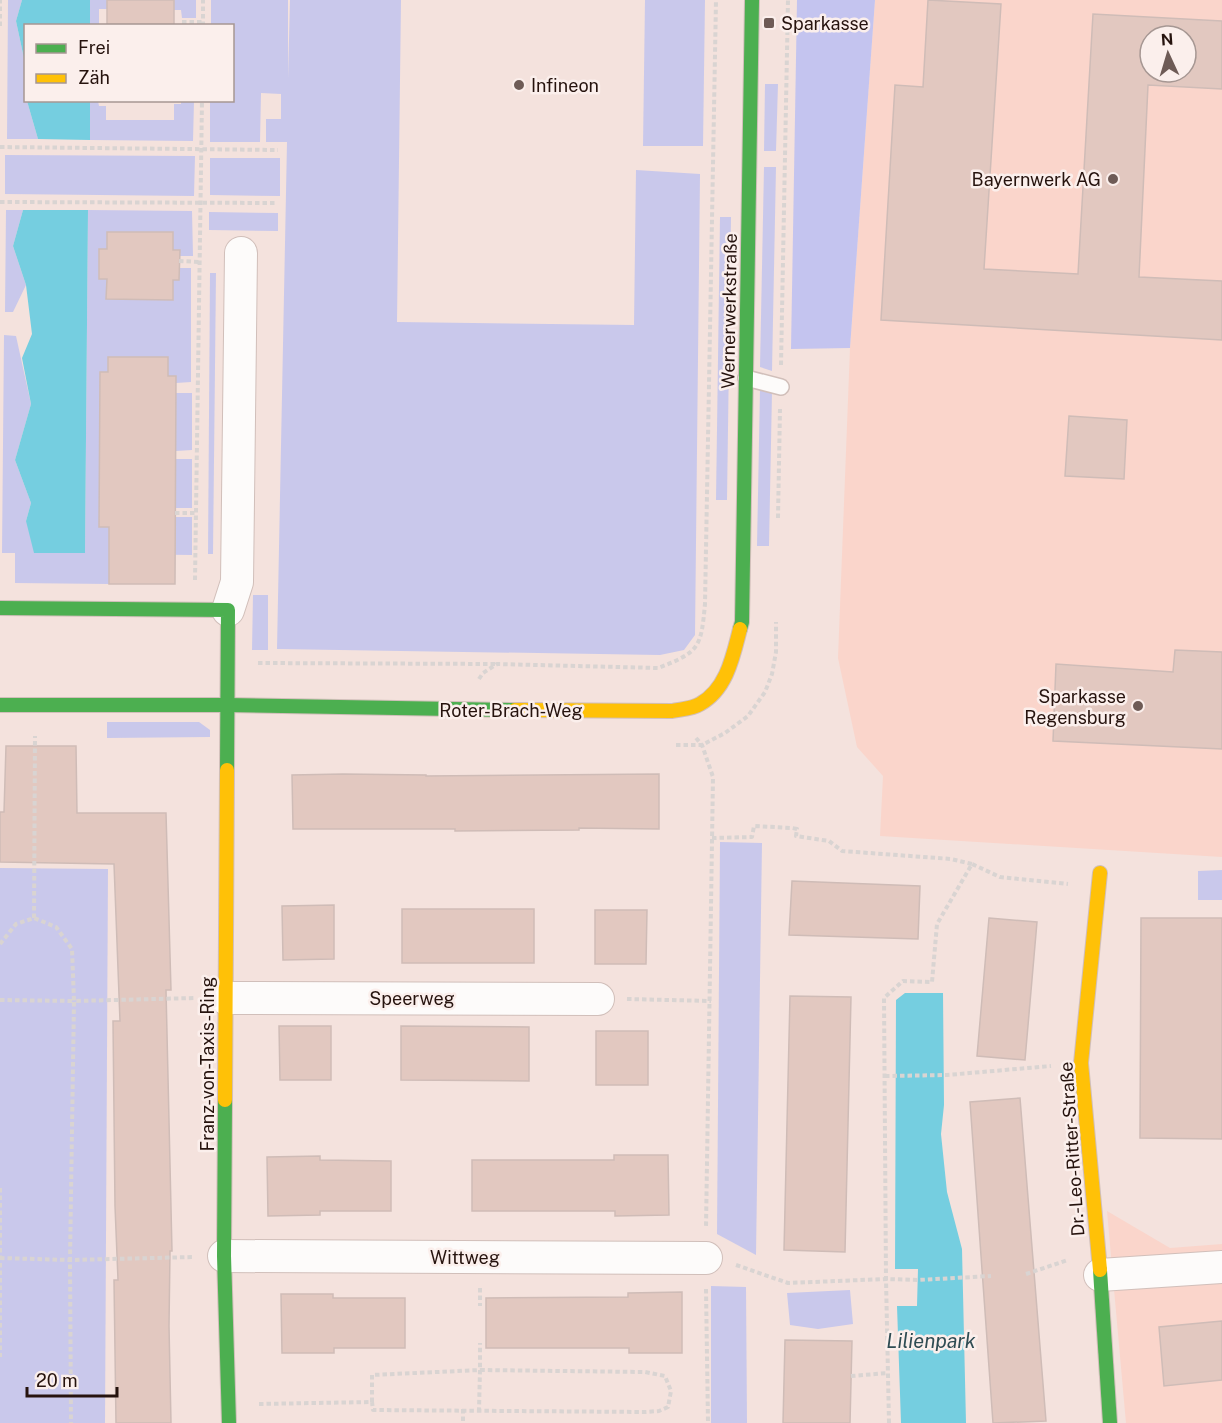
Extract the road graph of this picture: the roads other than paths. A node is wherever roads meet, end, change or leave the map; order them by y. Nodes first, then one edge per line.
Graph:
1 (752, 0) edge
2 (241, 253) dead end
3 (746, 378) junction
4 (780, 387) dead end
5 (0, 608) edge
6 (228, 610) junction
7 (742, 622) joint
8 (0, 705) edge
9 (227, 705) junction
10 (1099, 880) road end
11 (225, 998) junction
12 (598, 999) road end
13 (224, 1256) junction
14 (706, 1258) road end
15 (1099, 1266) junction
16 (1222, 1268) edge
17 (229, 1423) edge
18 (1110, 1423) edge

1 - 3 street, Wernerwerkstraße
2 - 6 street
3 - 4 lane
3 - 7 street, Wernerwerkstraße
5 - 6 street
6 - 9 street
7 - 9 street, Roter-Brach-Weg
8 - 9 street, Roter-Brach-Weg
9 - 11 street, Franz-von-Taxis-Ring
10 - 15 street, Dr.-Leo-Ritter-Straße
11 - 12 street, Speerweg
11 - 13 street, Franz-von-Taxis-Ring
13 - 14 street, Wittweg
13 - 17 street, Franz-von-Taxis-Ring
15 - 16 street
15 - 18 street, Dr.-Leo-Ritter-Straße

